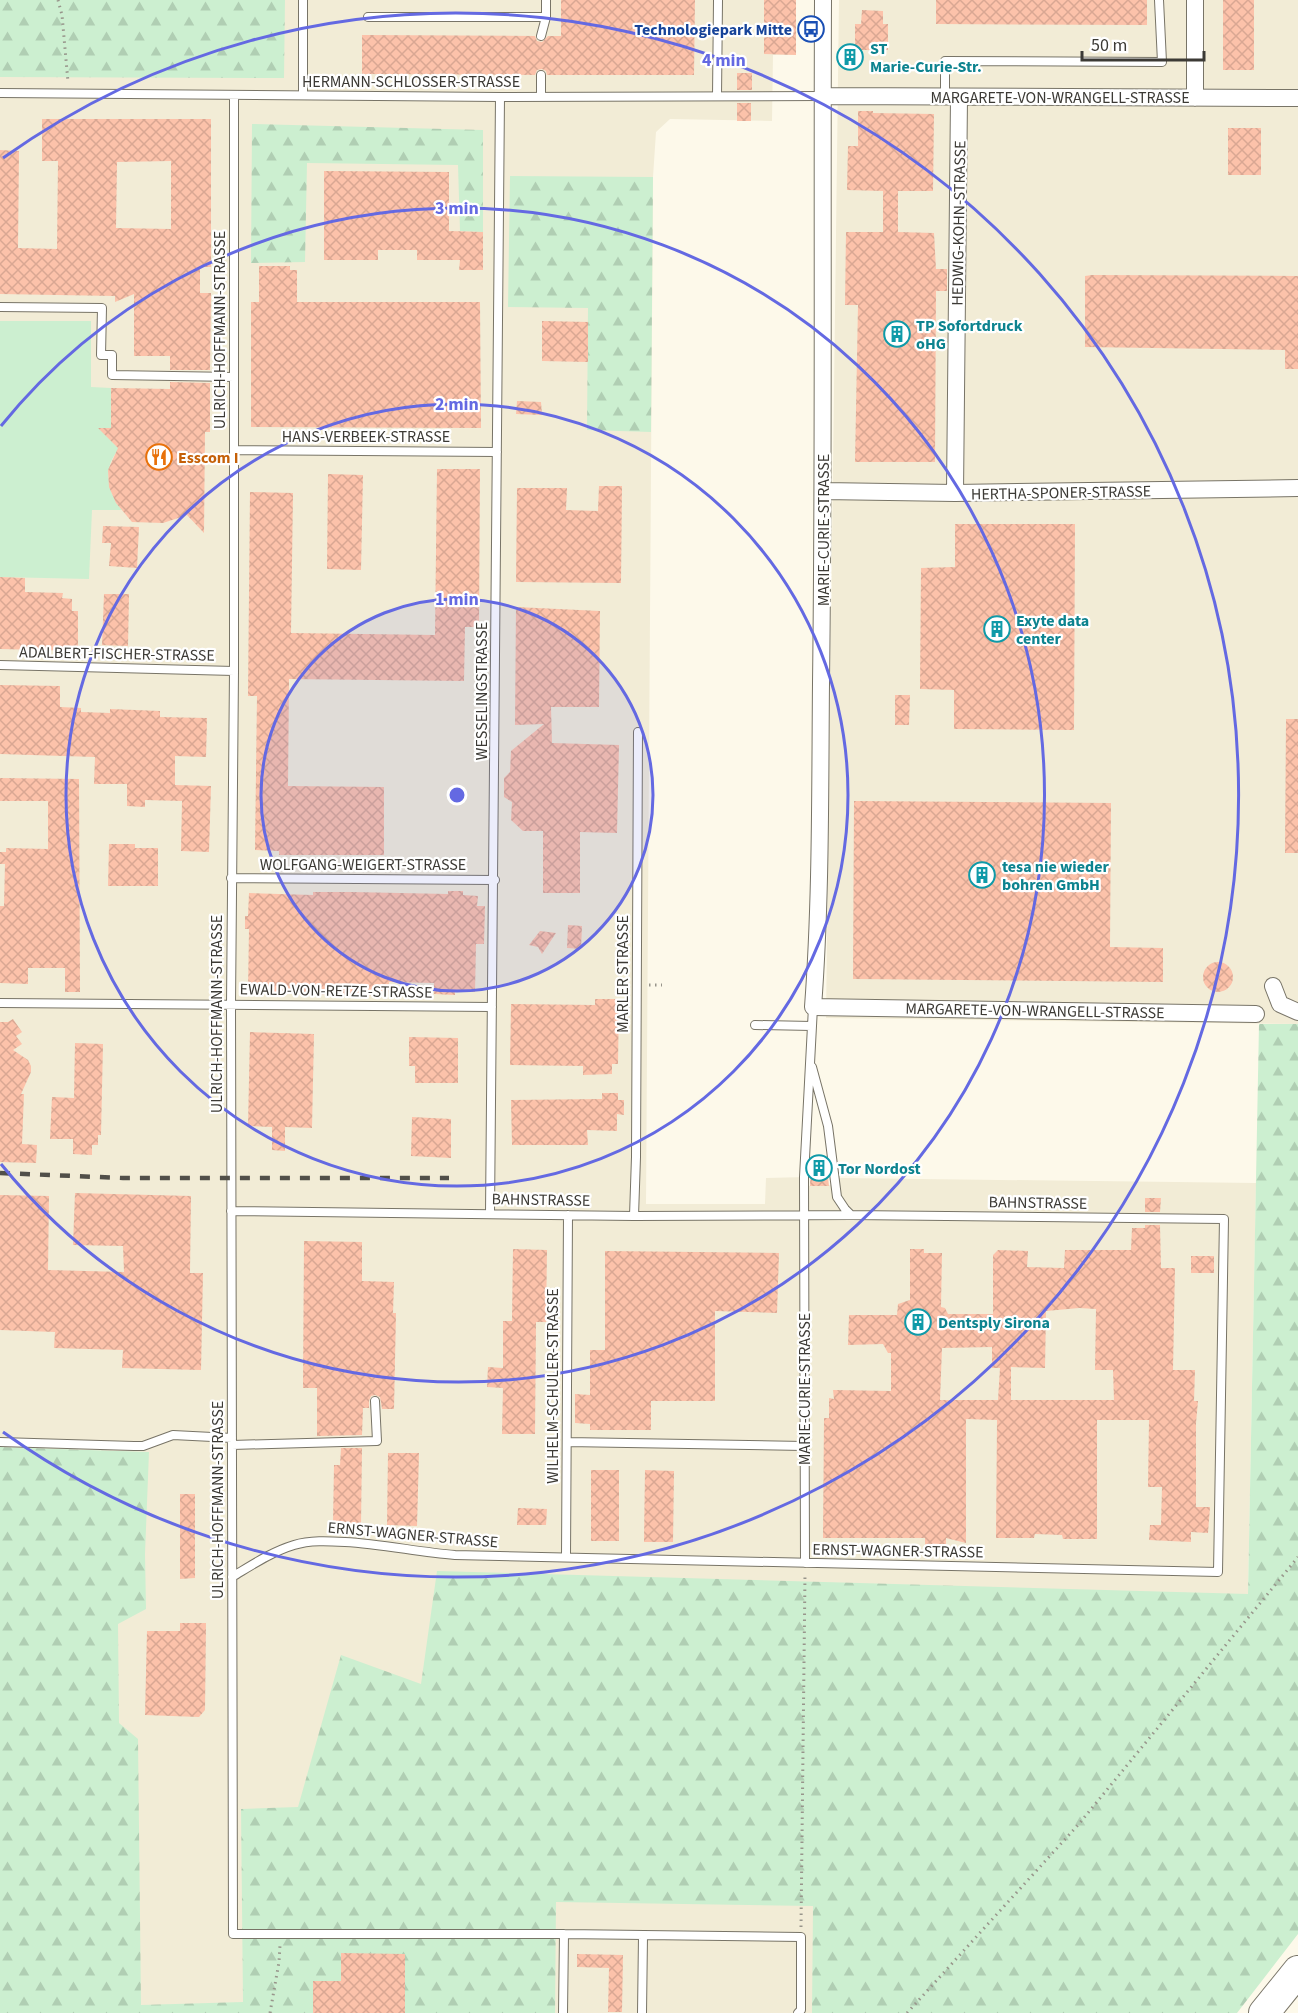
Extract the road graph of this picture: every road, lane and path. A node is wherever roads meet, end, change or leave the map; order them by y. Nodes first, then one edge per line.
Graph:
1 (58, 0) edge
2 (303, 0) edge
3 (546, 0) edge
4 (823, 0) edge
5 (1159, 0) edge
6 (1195, 0) edge
7 (718, 1) edge
8 (368, 17) dead end
9 (546, 17) junction
10 (541, 36) dead end
11 (541, 75) dead end
12 (0, 93) edge
13 (69, 93) junction
14 (234, 95) junction
15 (303, 95) junction
16 (717, 96) junction
17 (822, 96) junction
18 (500, 97) junction
19 (541, 97) junction
20 (952, 97) junction
21 (1195, 98) junction
22 (1298, 98) edge
23 (0, 307) edge
24 (234, 377) junction
25 (235, 450) junction
26 (497, 452) junction
27 (1298, 488) edge
28 (823, 491) junction
29 (955, 494) junction
30 (0, 666) edge
31 (234, 671) junction
32 (638, 732) dead end
33 (231, 878) junction
34 (495, 880) junction
35 (648, 985) dead end
36 (662, 985) dead end
37 (1273, 986) dead end
38 (0, 1003) edge
39 (231, 1004) junction
40 (492, 1007) junction
41 (813, 1007) junction
42 (1298, 1012) edge
43 (1256, 1014) dead end
44 (755, 1025) dead end
45 (812, 1026) junction
46 (810, 1060) junction
47 (231, 1211) junction
48 (490, 1213) junction
49 (568, 1215) junction
50 (804, 1215) junction
51 (851, 1215) junction
52 (634, 1216) junction
53 (1224, 1219) joint
54 (375, 1401) dead end
55 (0, 1442) edge
56 (232, 1442) junction
57 (567, 1442) junction
58 (804, 1446) junction
59 (566, 1557) junction
60 (1298, 1557) edge
61 (805, 1563) junction
62 (232, 1577) junction
63 (280, 1934) junction
64 (564, 1934) junction
65 (643, 1936) junction
66 (801, 1937) junction
67 (1298, 1971) edge
68 (270, 2013) edge
69 (563, 2013) edge
70 (642, 2013) edge
71 (798, 2013) edge
72 (907, 2013) edge
73 (1264, 2013) edge

1 - 13 path
2 - 15 lane
3 - 9 lane
4 - 17 street, MARIE-CURIE-STRASSE
5 - 20 lane
6 - 21 street
7 - 16 lane
8 - 9 lane
9 - 10 lane
11 - 19 lane
12 - 13 lane, HERMANN-SCHLOSSER-STRASSE
13 - 14 lane, HERMANN-SCHLOSSER-STRASSE
14 - 15 lane, HERMANN-SCHLOSSER-STRASSE
14 - 24 lane, ULRICH-HOFFMANN-STRASSE
15 - 18 lane, HERMANN-SCHLOSSER-STRASSE
16 - 17 lane, HERMANN-SCHLOSSER-STRASSE
16 - 19 lane, HERMANN-SCHLOSSER-STRASSE
17 - 20 street, MARGARETE-VON-WRANGELL-STRASSE
17 - 28 street, MARIE-CURIE-STRASSE
18 - 19 lane, HERMANN-SCHLOSSER-STRASSE
18 - 26 lane, WESSELINGSTRASSE
20 - 21 street, MARGARETE-VON-WRANGELL-STRASSE
20 - 29 street, HEDWIG-KOHN-STRASSE
21 - 22 street, MARGARETE-VON-WRANGELL-STRASSE
23 - 24 lane
24 - 25 lane, ULRICH-HOFFMANN-STRASSE
25 - 26 lane, HANS-VERBEEK-STRASSE
25 - 31 lane, ULRICH-HOFFMANN-STRASSE
26 - 34 lane, WESSELINGSTRASSE
27 - 29 street, HERTHA-SPONER-STRASSE
28 - 29 street, HERTHA-SPONER-STRASSE
28 - 41 street, MARIE-CURIE-STRASSE
30 - 31 lane, ADALBERT-FISCHER-STRASSE
31 - 33 lane, ULRICH-HOFFMANN-STRASSE
32 - 52 lane, MARLER STRASSE
33 - 34 lane, WOLFGANG-WEIGERT-STRASSE
33 - 39 lane, ULRICH-HOFFMANN-STRASSE
34 - 40 lane, WESSELINGSTRASSE
35 - 36 path
37 - 42 street
38 - 39 lane, EWALD-VON-RETZE-STRASSE
39 - 40 lane, EWALD-VON-RETZE-STRASSE
39 - 47 lane, ULRICH-HOFFMANN-STRASSE
40 - 48 lane, WESSELINGSTRASSE
41 - 43 street, MARGARETE-VON-WRANGELL-STRASSE
41 - 45 lane, MARIE-CURIE-STRASSE
44 - 45 lane
45 - 46 lane, MARIE-CURIE-STRASSE
46 - 50 lane, MARIE-CURIE-STRASSE
46 - 51 lane
47 - 48 lane, BAHNSTRASSE
47 - 56 lane, ULRICH-HOFFMANN-STRASSE
48 - 49 lane, BAHNSTRASSE
49 - 52 lane, BAHNSTRASSE
49 - 57 lane, WILHELM-SCHULER-STRASSE
50 - 51 lane, BAHNSTRASSE
50 - 52 lane, BAHNSTRASSE
50 - 58 lane, MARIE-CURIE-STRASSE
51 - 53 lane, BAHNSTRASSE
53 - 61 lane, ERNST-WAGNER-STRASSE
54 - 56 lane
55 - 56 lane
56 - 62 lane, ULRICH-HOFFMANN-STRASSE
57 - 58 lane
57 - 59 lane, WILHELM-SCHULER-STRASSE
58 - 61 lane, MARIE-CURIE-STRASSE
59 - 61 lane, ERNST-WAGNER-STRASSE
59 - 62 lane, ERNST-WAGNER-STRASSE
60 - 72 path
61 - 66 path
62 - 63 lane, ULRICH-HOFFMANN-STRASSE
63 - 64 lane
63 - 68 path
64 - 65 lane
64 - 69 lane
65 - 66 lane
65 - 70 lane
66 - 71 lane
67 - 73 highway

